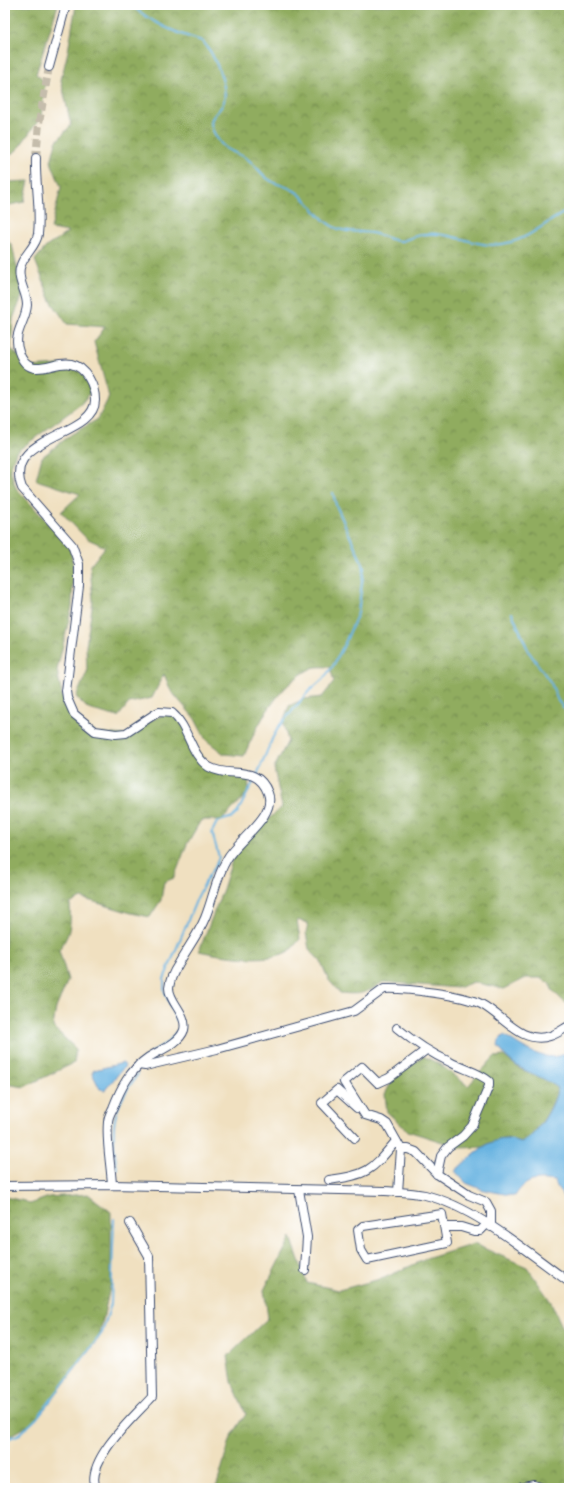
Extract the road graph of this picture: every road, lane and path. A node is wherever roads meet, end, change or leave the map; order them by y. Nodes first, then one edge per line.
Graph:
1 (66, 5) edge
2 (49, 67) tunnel mouth
3 (36, 158) tunnel mouth
4 (569, 1026) edge
5 (397, 1028) dead end
6 (426, 1050) junction
7 (139, 1065) junction
8 (365, 1115) junction
9 (354, 1138) dead end
10 (396, 1141) junction
11 (401, 1149) junction
12 (437, 1174) junction
13 (329, 1180) dead end
14 (112, 1185) junction
15 (5, 1186) edge
16 (299, 1190) junction
17 (398, 1192) junction
18 (130, 1223) dead end
19 (489, 1225) junction
20 (445, 1228) junction
21 (305, 1270) dead end
22 (569, 1282) edge
23 (96, 1488) edge
24 (518, 1488) edge
25 (543, 1488) edge

1 - 2 street
3 - 7 street
4 - 7 street
5 - 6 street
6 - 8 street
6 - 12 street
7 - 14 street
8 - 9 street
8 - 10 street
10 - 11 street
10 - 13 street
11 - 12 street
11 - 17 street
12 - 19 street
14 - 15 street
14 - 16 street
16 - 17 street
16 - 21 street
17 - 19 street
18 - 23 street
19 - 20 street
19 - 22 street
20 - 20 street
24 - 25 street

